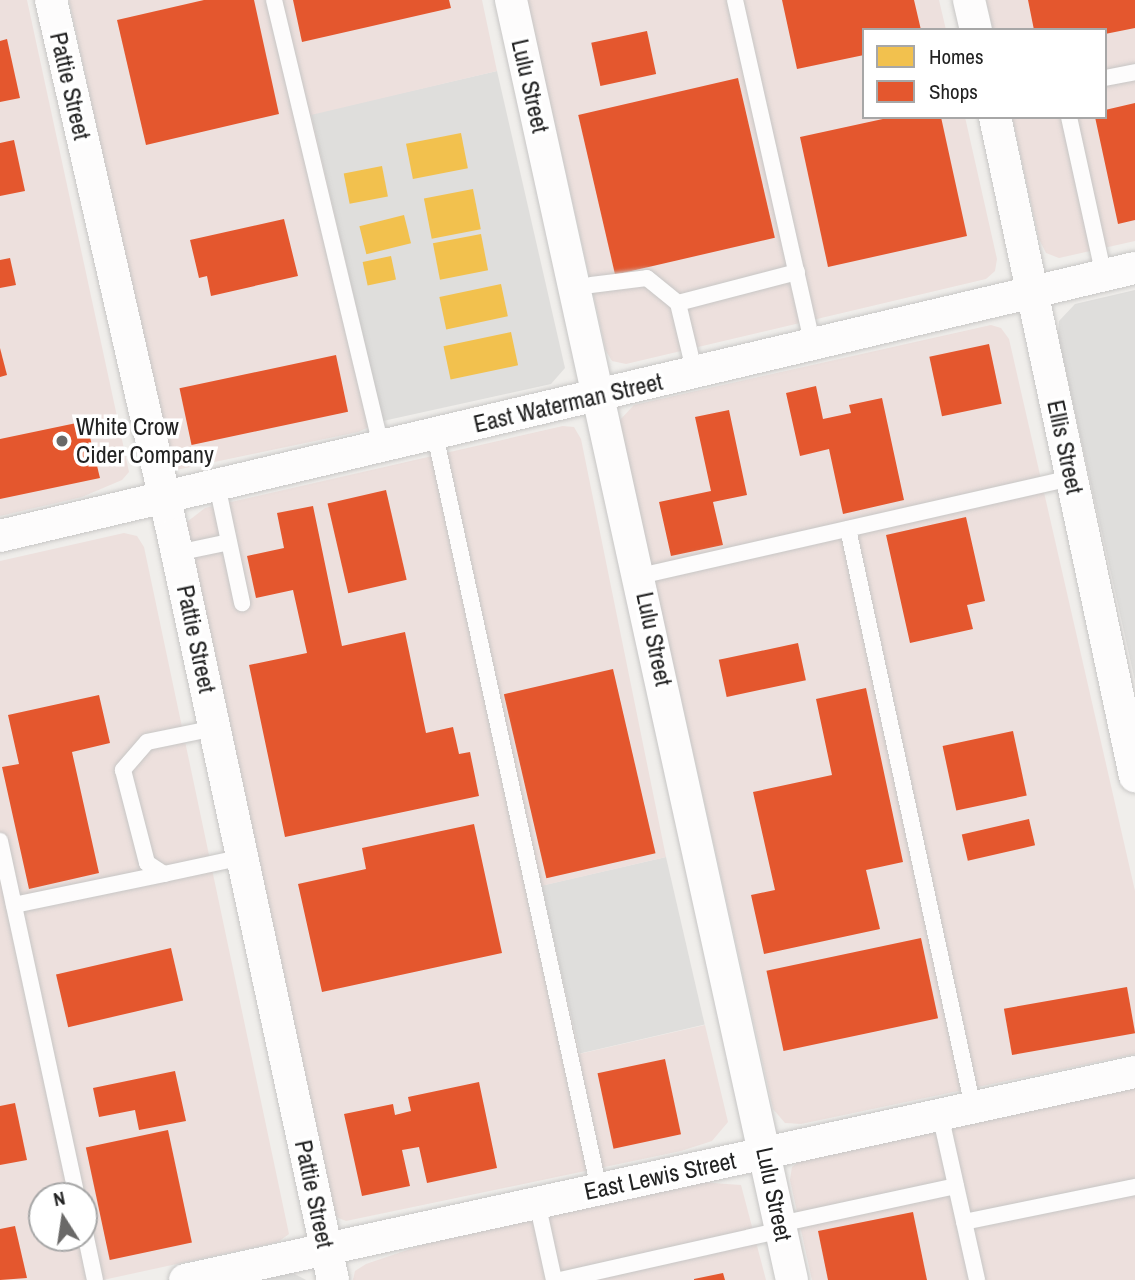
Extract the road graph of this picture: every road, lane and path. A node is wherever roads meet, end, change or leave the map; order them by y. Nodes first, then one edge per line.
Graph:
1 (51, 0) edge
2 (274, 0) edge
3 (510, 0) edge
4 (735, 0) edge
5 (970, 0) edge
6 (976, 28) edge
7 (1135, 72) edge
8 (1107, 78) edge
9 (995, 119) edge
10 (1069, 119) edge
11 (1135, 268) edge
12 (797, 272) junction
13 (1104, 276) junction
14 (591, 285) dead end
15 (1032, 293) junction
16 (678, 303) junction
17 (813, 345) junction
18 (695, 374) junction
19 (601, 396) junction
20 (435, 435) junction
21 (381, 447) junction
22 (1071, 478) junction
23 (217, 485) junction
24 (165, 497) junction
25 (848, 529) junction
26 (0, 536) edge
27 (229, 542) junction
28 (177, 554) junction
29 (640, 576) junction
30 (242, 603) dead end
31 (215, 728) junction
32 (1135, 776) edge
33 (0, 841) edge
34 (243, 857) junction
35 (164, 874) junction
36 (14, 905) junction
37 (1135, 1072) edge
38 (974, 1107) junction
39 (940, 1114) junction
40 (765, 1153) junction
41 (74, 1182) edge
42 (956, 1186) junction
43 (1135, 1186) edge
44 (599, 1189) junction
45 (537, 1202) junction
46 (964, 1222) junction
47 (781, 1227) junction
48 (326, 1249) junction
49 (89, 1252) edge
50 (95, 1280) edge
51 (185, 1280) edge
52 (333, 1280) edge
53 (555, 1280) edge
54 (560, 1280) edge
55 (792, 1280) edge
56 (977, 1280) edge

1 - 24 street, Pattie Street
2 - 21 lane
3 - 19 street, Lulu Street
4 - 12 lane
5 - 6 street
7 - 8 lane
9 - 15 street, Ellis Street
10 - 13 lane
11 - 13 street, East Waterman Street
12 - 16 lane
12 - 17 lane
13 - 15 street, East Waterman Street
14 - 16 lane
15 - 17 street, East Waterman Street
15 - 22 street, Ellis Street
16 - 18 lane
17 - 18 street, East Waterman Street
18 - 19 street, East Waterman Street
19 - 20 street, East Waterman Street
19 - 29 street, Lulu Street
20 - 21 street, East Waterman Street
20 - 44 lane
21 - 23 street, East Waterman Street
22 - 25 lane
22 - 32 street, Ellis Street
23 - 24 street, East Waterman Street
23 - 27 lane
24 - 26 street, East Waterman Street
24 - 28 street, Pattie Street
25 - 29 lane
25 - 38 lane
27 - 28 lane
27 - 30 lane
28 - 31 street, Pattie Street
29 - 40 street, Lulu Street
31 - 34 street, Pattie Street
31 - 35 lane
33 - 36 lane
34 - 35 lane
34 - 48 street, Pattie Street
35 - 36 lane
36 - 41 lane
37 - 38 street, East Lewis Street
38 - 39 street, East Lewis Street
39 - 40 street, East Lewis Street
39 - 42 lane
40 - 44 street, East Lewis Street
40 - 47 street, Lulu Street
42 - 46 lane
42 - 47 lane
43 - 46 lane
44 - 45 street, East Lewis Street
45 - 48 street, East Lewis Street
45 - 53 lane
46 - 56 lane
47 - 54 lane
47 - 55 street, Lulu Street
48 - 51 street, East Lewis Street
48 - 52 street, Pattie Street
49 - 50 lane

